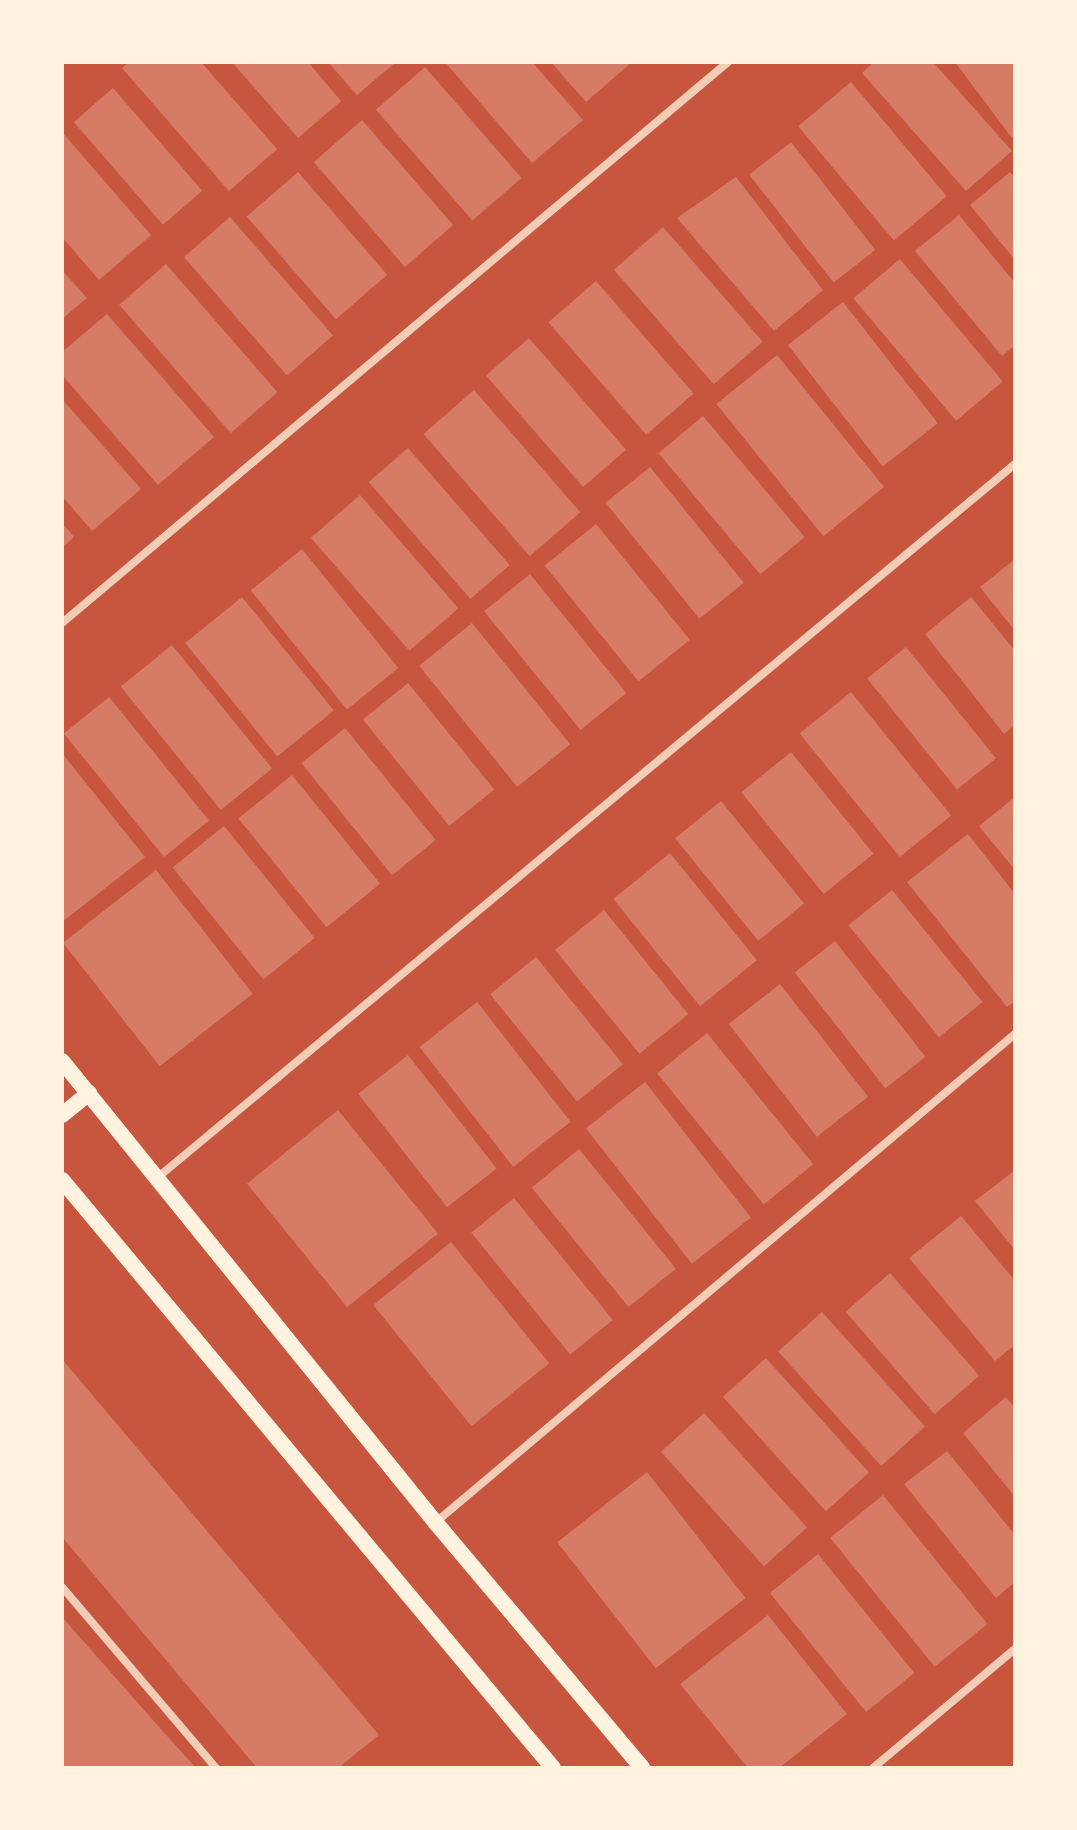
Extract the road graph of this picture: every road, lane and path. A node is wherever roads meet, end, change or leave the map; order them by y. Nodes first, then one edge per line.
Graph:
1 (728, 62) edge
2 (1015, 464) edge
3 (62, 623) edge
4 (1015, 1034) edge
5 (62, 1061) edge
6 (89, 1093) junction
7 (62, 1115) edge
8 (157, 1178) junction
9 (62, 1180) edge
10 (436, 1523) junction
11 (62, 1587) edge
12 (1015, 1649) edge
13 (216, 1768) edge
14 (553, 1768) edge
15 (642, 1768) edge
16 (873, 1768) edge

1 - 3 street
2 - 8 street
4 - 10 street
5 - 6 main road
6 - 7 main road
6 - 8 main road
8 - 10 main road
9 - 14 main road
10 - 15 main road
11 - 13 street
12 - 16 street

